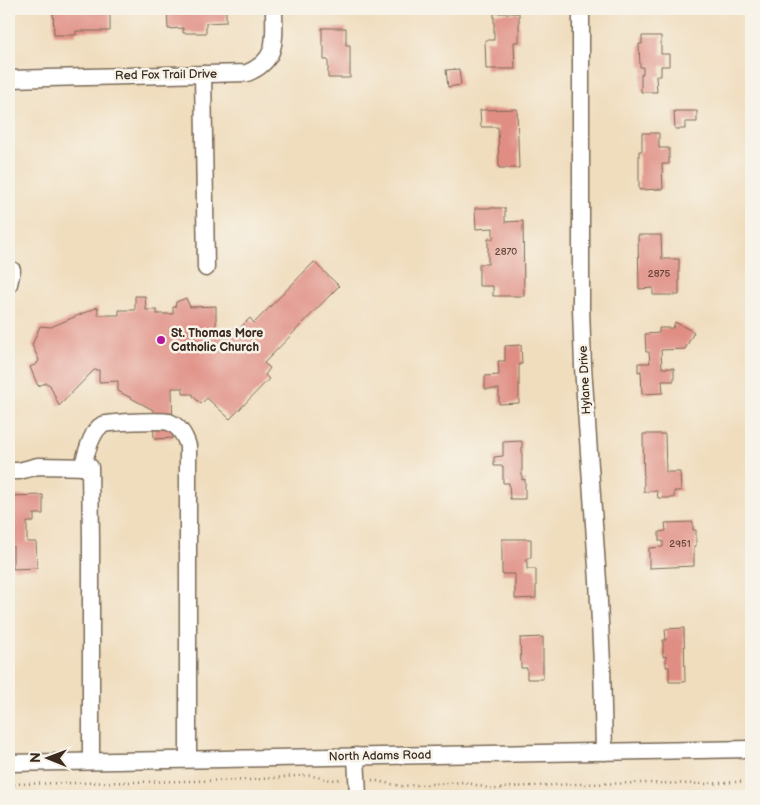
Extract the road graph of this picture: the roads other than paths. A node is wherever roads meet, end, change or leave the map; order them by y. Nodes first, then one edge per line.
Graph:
1 (274, 9) edge
2 (582, 9) edge
3 (203, 74) junction
4 (9, 79) edge
5 (206, 268) dead end
6 (82, 467) junction
7 (9, 471) edge
8 (751, 749) edge
9 (604, 752) junction
10 (356, 756) junction
11 (188, 759) junction
12 (92, 761) junction
13 (9, 763) edge
14 (358, 796) edge

1 - 3 street, Red Fox Trail Drive
2 - 9 street, Hylane Drive
3 - 4 street, Red Fox Trail Drive
3 - 5 street
6 - 7 street
6 - 11 street
6 - 12 street
8 - 9 street, North Adams Road
9 - 10 street, North Adams Road
10 - 11 street, North Adams Road
10 - 14 street
11 - 12 street, North Adams Road
12 - 13 street, North Adams Road

